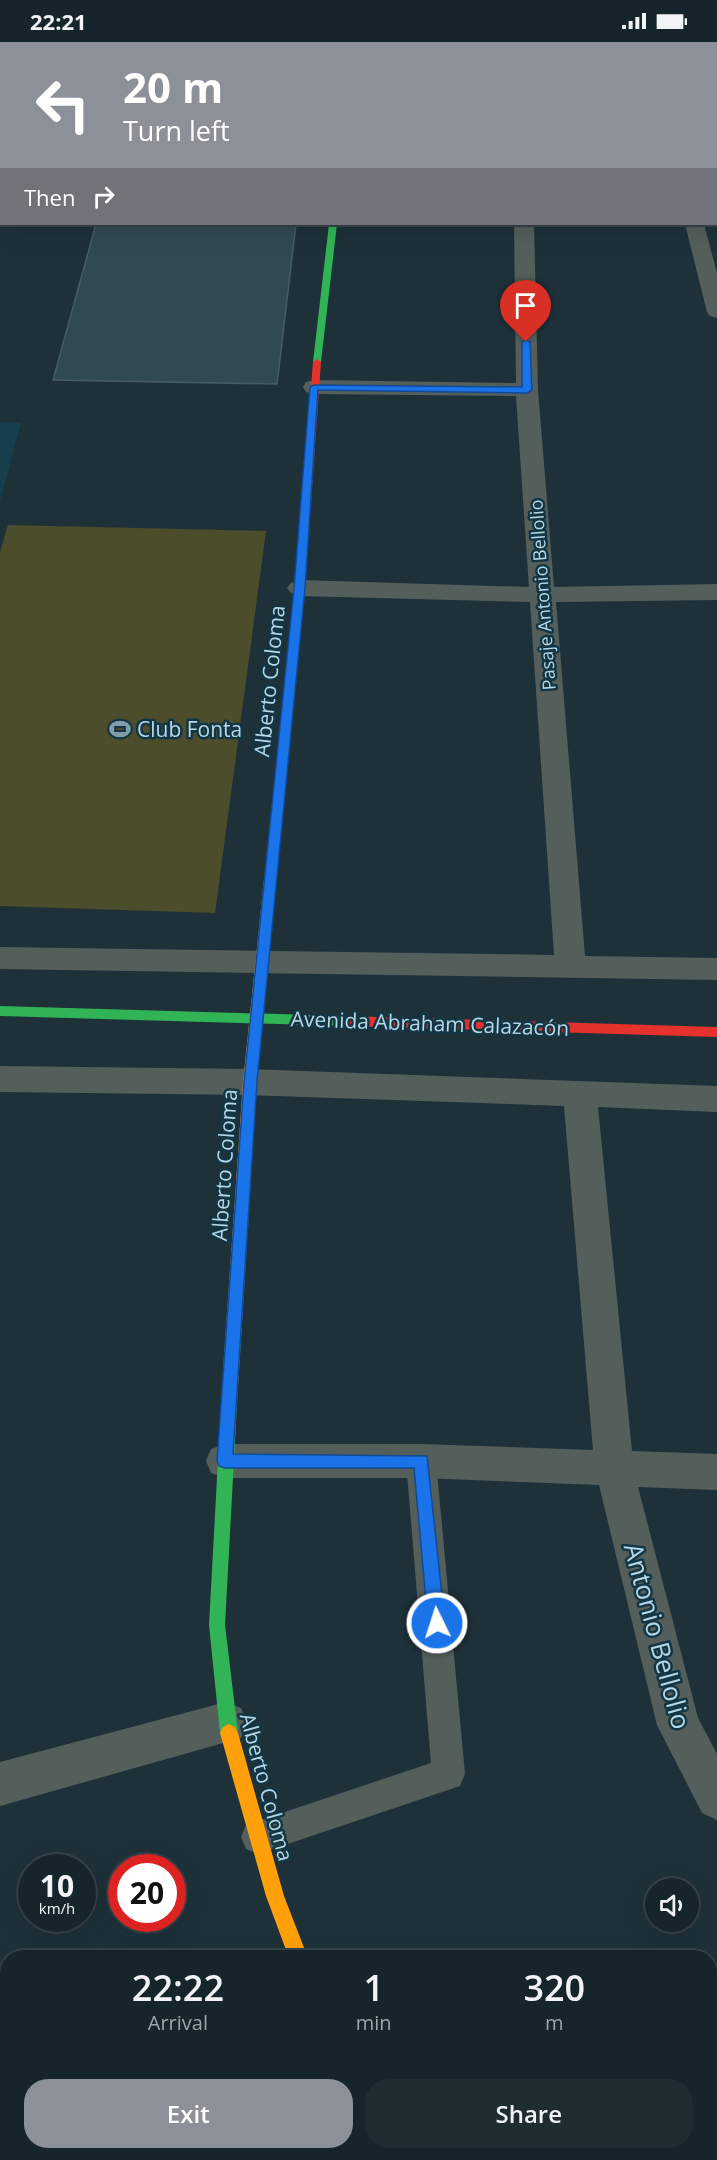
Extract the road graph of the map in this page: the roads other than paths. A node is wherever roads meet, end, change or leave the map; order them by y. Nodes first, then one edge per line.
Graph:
1 (333, 225) edge
2 (524, 225) edge
3 (694, 225) edge
4 (717, 312) edge
5 (314, 387) junction
6 (527, 390) junction
7 (300, 588) junction
8 (717, 592) edge
9 (541, 595) junction
10 (0, 958) edge
11 (262, 962) junction
12 (570, 966) junction
13 (717, 969) edge
14 (0, 1011) edge
15 (257, 1016) junction
16 (717, 1032) edge
17 (0, 1079) edge
18 (250, 1082) junction
19 (580, 1095) junction
20 (717, 1099) edge
21 (225, 1461) junction
22 (421, 1461) junction
23 (614, 1467) junction
24 (717, 1472) edge
25 (226, 1723) junction
26 (0, 1784) edge
27 (717, 1798) edge
28 (258, 1837) junction
29 (296, 1950) edge

1 - 5 street, Alberto Coloma
2 - 6 street, Pasaje Antonio Bellolio
3 - 4 street
5 - 6 street
5 - 7 street, Alberto Coloma
6 - 9 street, Pasaje Antonio Bellolio
7 - 9 street
7 - 11 street, Alberto Coloma
8 - 9 street
9 - 12 street, Pasaje Antonio Bellolio
10 - 11 street
11 - 12 street
11 - 15 street, Alberto Coloma
12 - 13 street
14 - 15 street, Avenida Abraham Calazacón
15 - 16 street, Avenida Abraham Calazacón
15 - 18 street, Alberto Coloma
17 - 18 street
18 - 19 street
18 - 21 street, Alberto Coloma
19 - 20 street
19 - 23 street, Antonio Bellolio
21 - 22 street
21 - 25 street, Alberto Coloma
22 - 23 street
22 - 28 lane
23 - 24 street
23 - 27 street, Antonio Bellolio
25 - 26 street
25 - 28 street, Alberto Coloma
28 - 29 street, Alberto Coloma

